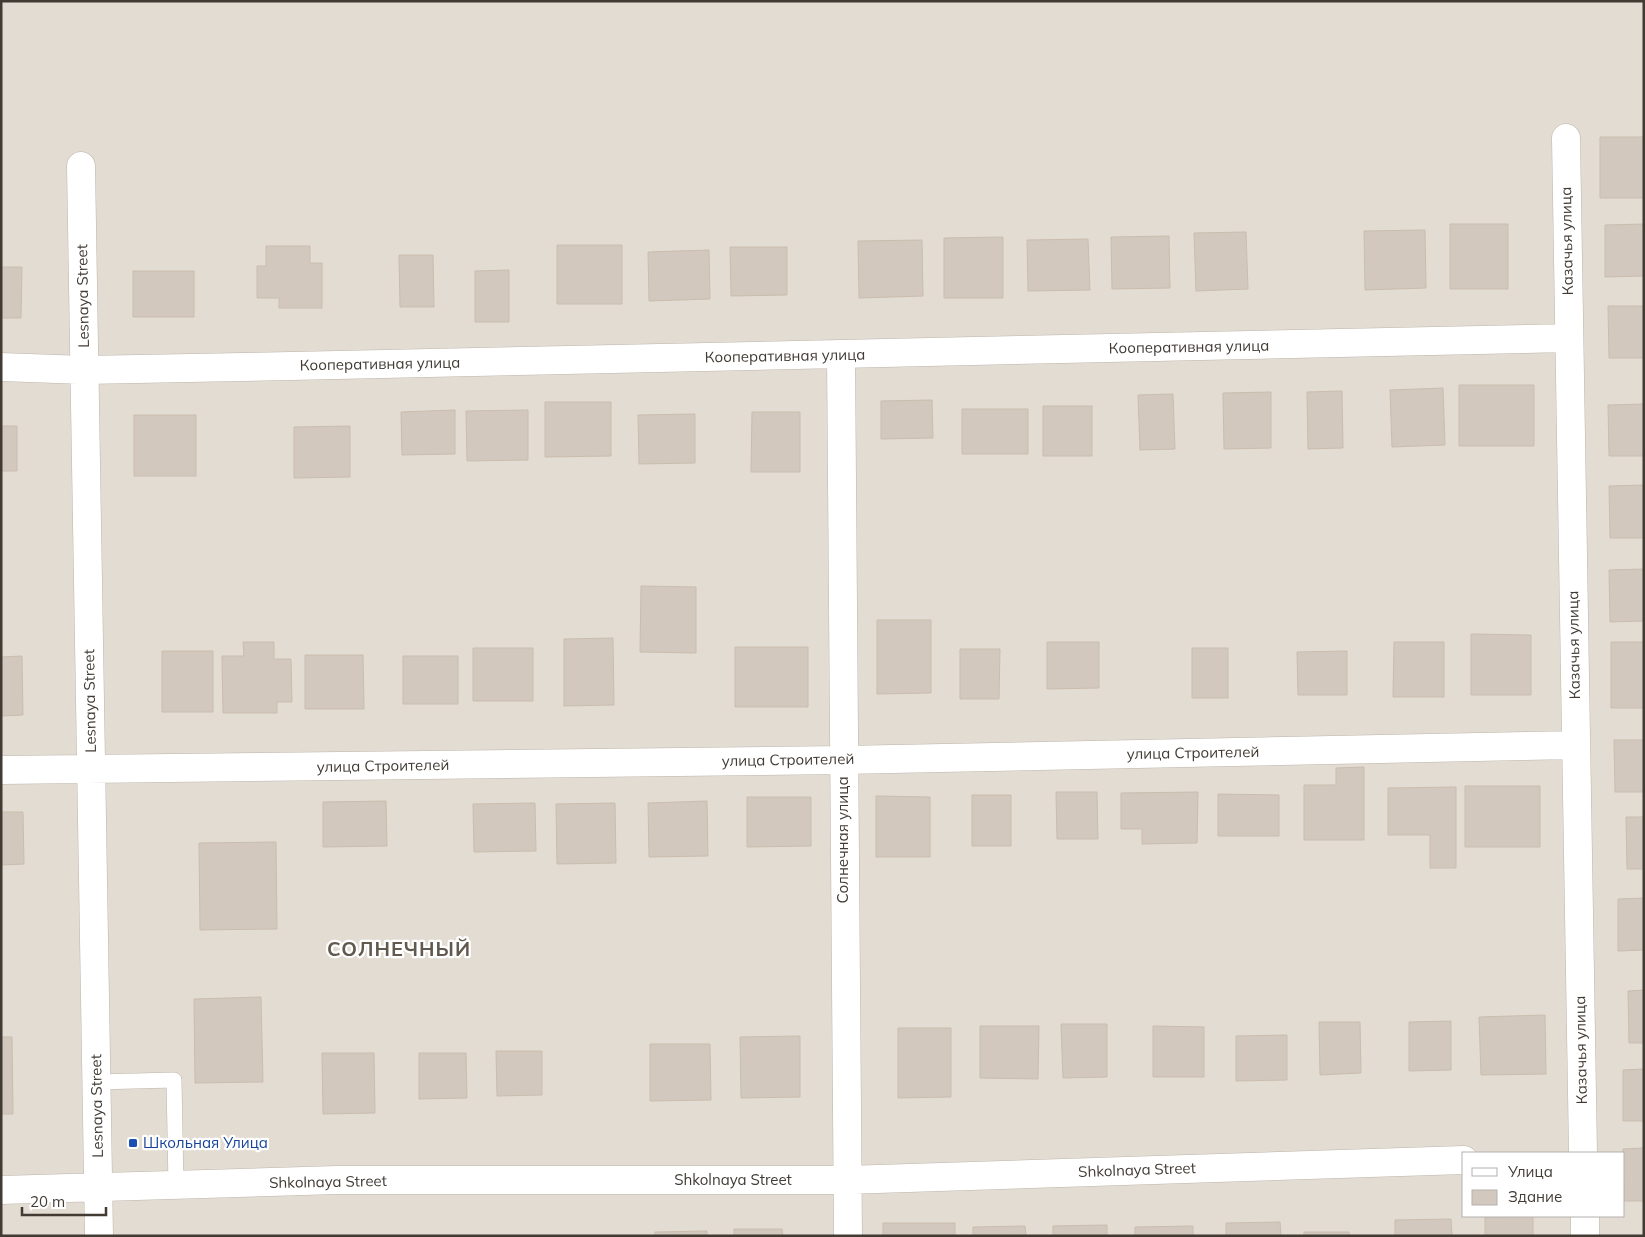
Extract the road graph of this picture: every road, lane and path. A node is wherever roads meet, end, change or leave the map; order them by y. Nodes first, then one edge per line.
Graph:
1 (1566, 138) dead end
2 (81, 166) dead end
3 (1568, 338) junction
4 (841, 355) junction
5 (1, 367) edge
6 (84, 370) junction
7 (1576, 745) junction
8 (843, 760) junction
9 (1, 770) edge
10 (91, 770) junction
11 (96, 1082) junction
12 (1583, 1152) edge
13 (1462, 1160) edge
14 (846, 1180) junction
15 (176, 1186) junction
16 (98, 1188) junction
17 (1, 1190) edge
18 (1584, 1217) edge
19 (99, 1236) edge
20 (848, 1236) edge
21 (1585, 1236) edge

1 - 3 street, Казачья улица
2 - 6 street, Lesnaya Street
3 - 4 street, Кооперативная улица
3 - 7 street, Казачья улица
4 - 6 street, Кооперативная улица
4 - 8 street, Солнечная улица
5 - 6 street, Кооперативная улица
6 - 10 street, Lesnaya Street
7 - 8 street, улица Строителей
7 - 12 street, Казачья улица
8 - 10 street, улица Строителей
8 - 14 street, Солнечная улица
9 - 10 street, улица Строителей
10 - 11 street, Lesnaya Street
11 - 15 lane
11 - 16 street, Lesnaya Street
13 - 14 street, Shkolnaya Street
14 - 15 street, Shkolnaya Street
14 - 20 street, Солнечная улица
15 - 16 street, Shkolnaya Street
16 - 17 street, Shkolnaya Street
16 - 19 street, Lesnaya Street
18 - 21 street

